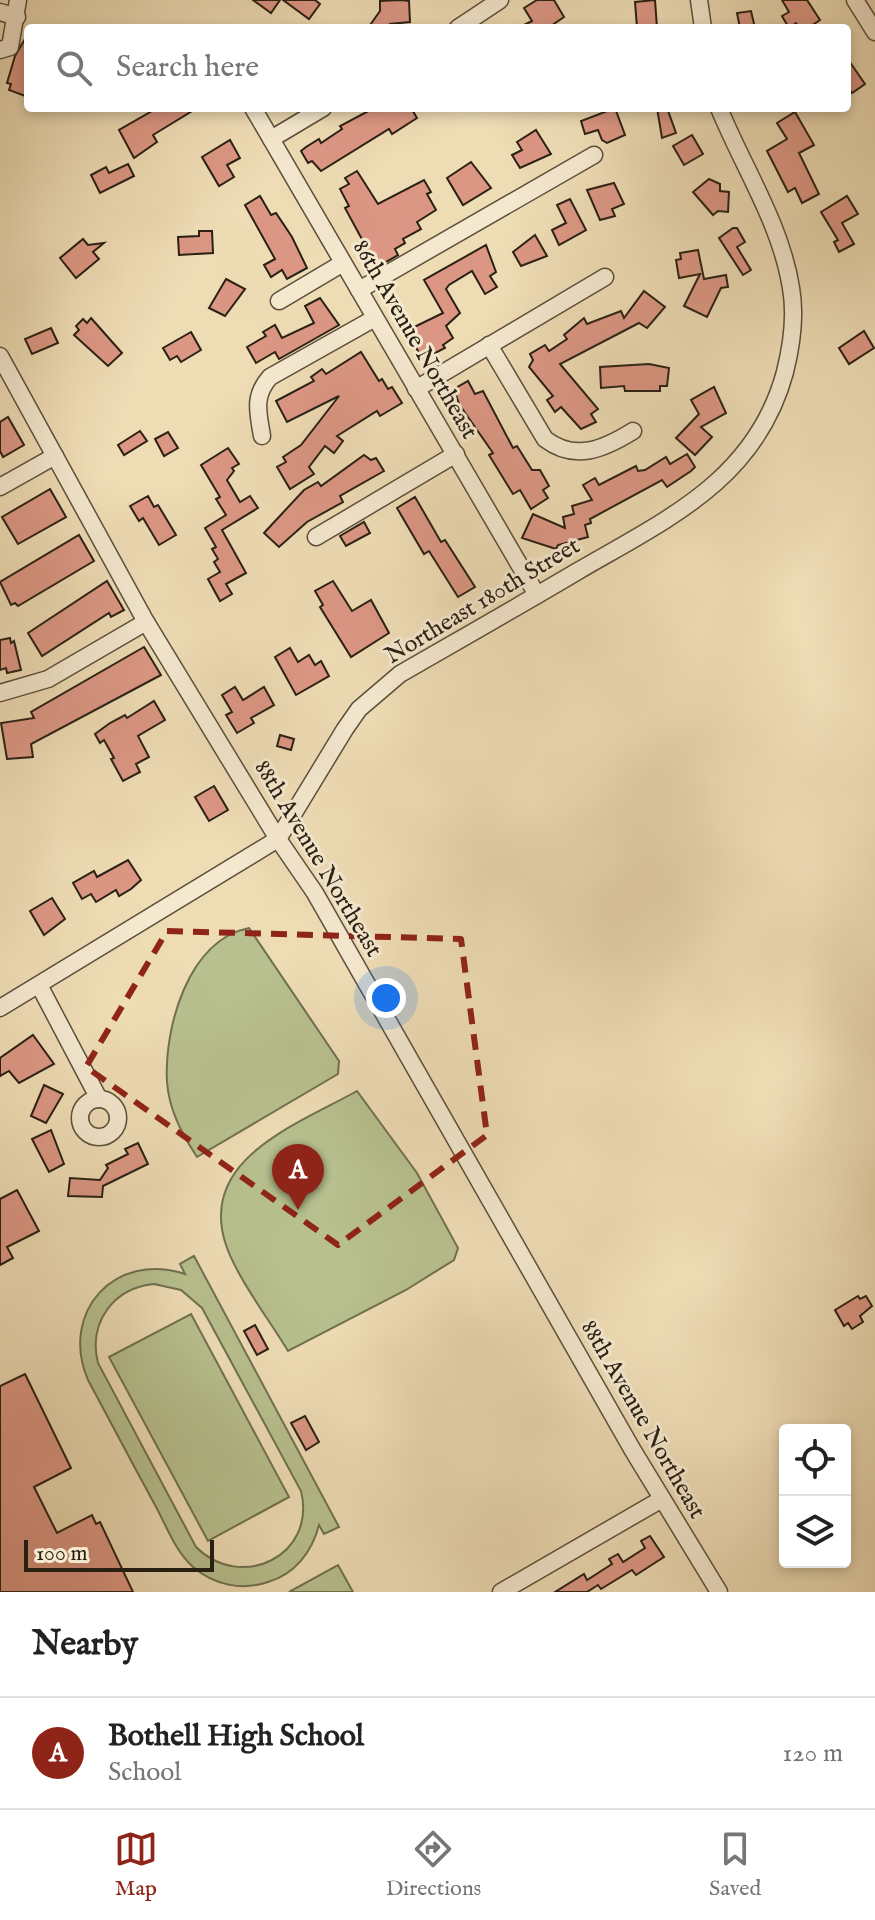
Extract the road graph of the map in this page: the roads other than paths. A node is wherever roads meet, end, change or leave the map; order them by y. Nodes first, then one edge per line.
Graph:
1 (18, 0) edge
2 (500, 0) edge
3 (699, 0) edge
4 (855, 0) edge
5 (0, 12) edge
6 (17, 17) junction
7 (464, 24) edge
8 (702, 24) edge
9 (875, 32) edge
10 (0, 50) edge
11 (255, 112) edge
12 (316, 112) edge
13 (721, 112) edge
14 (271, 139) junction
15 (594, 155) dead end
16 (343, 263) junction
17 (605, 277) dead end
18 (359, 290) junction
19 (279, 301) dead end
20 (375, 318) junction
21 (489, 345) junction
22 (0, 356) edge
23 (416, 389) junction
24 (633, 431) dead end
25 (262, 436) dead end
26 (456, 454) junction
27 (55, 456) junction
28 (0, 487) edge
29 (316, 537) dead end
30 (537, 595) junction
31 (146, 622) junction
32 (0, 693) edge
33 (278, 839) junction
34 (39, 985) junction
35 (0, 1008) edge
36 (99, 1099) dead end
37 (662, 1499) junction
38 (501, 1592) edge
39 (719, 1592) edge

1 - 6 street
2 - 7 street
3 - 8 street
4 - 9 street
5 - 6 street
6 - 10 street
11 - 14 street, 86th Avenue Northeast
12 - 14 street
13 - 30 street, Northeast 180th Street
14 - 16 street, 86th Avenue Northeast
15 - 18 street
16 - 18 street, 86th Avenue Northeast
16 - 19 street
17 - 21 street
18 - 20 street, 86th Avenue Northeast
20 - 23 street, 86th Avenue Northeast
20 - 25 street
21 - 23 street
21 - 24 street
22 - 27 street, 88th Avenue Northeast
23 - 26 street, 86th Avenue Northeast
26 - 29 street
26 - 30 street, 86th Avenue Northeast
27 - 28 street
27 - 31 street, 88th Avenue Northeast
30 - 33 street, Northeast 180th Street
31 - 32 street
31 - 33 street, 88th Avenue Northeast
33 - 34 street, Northeast 180th Street
33 - 37 street, 88th Avenue Northeast
34 - 35 street, Northeast 180th Street
34 - 36 street
37 - 38 street
37 - 39 street, 88th Avenue Northeast

